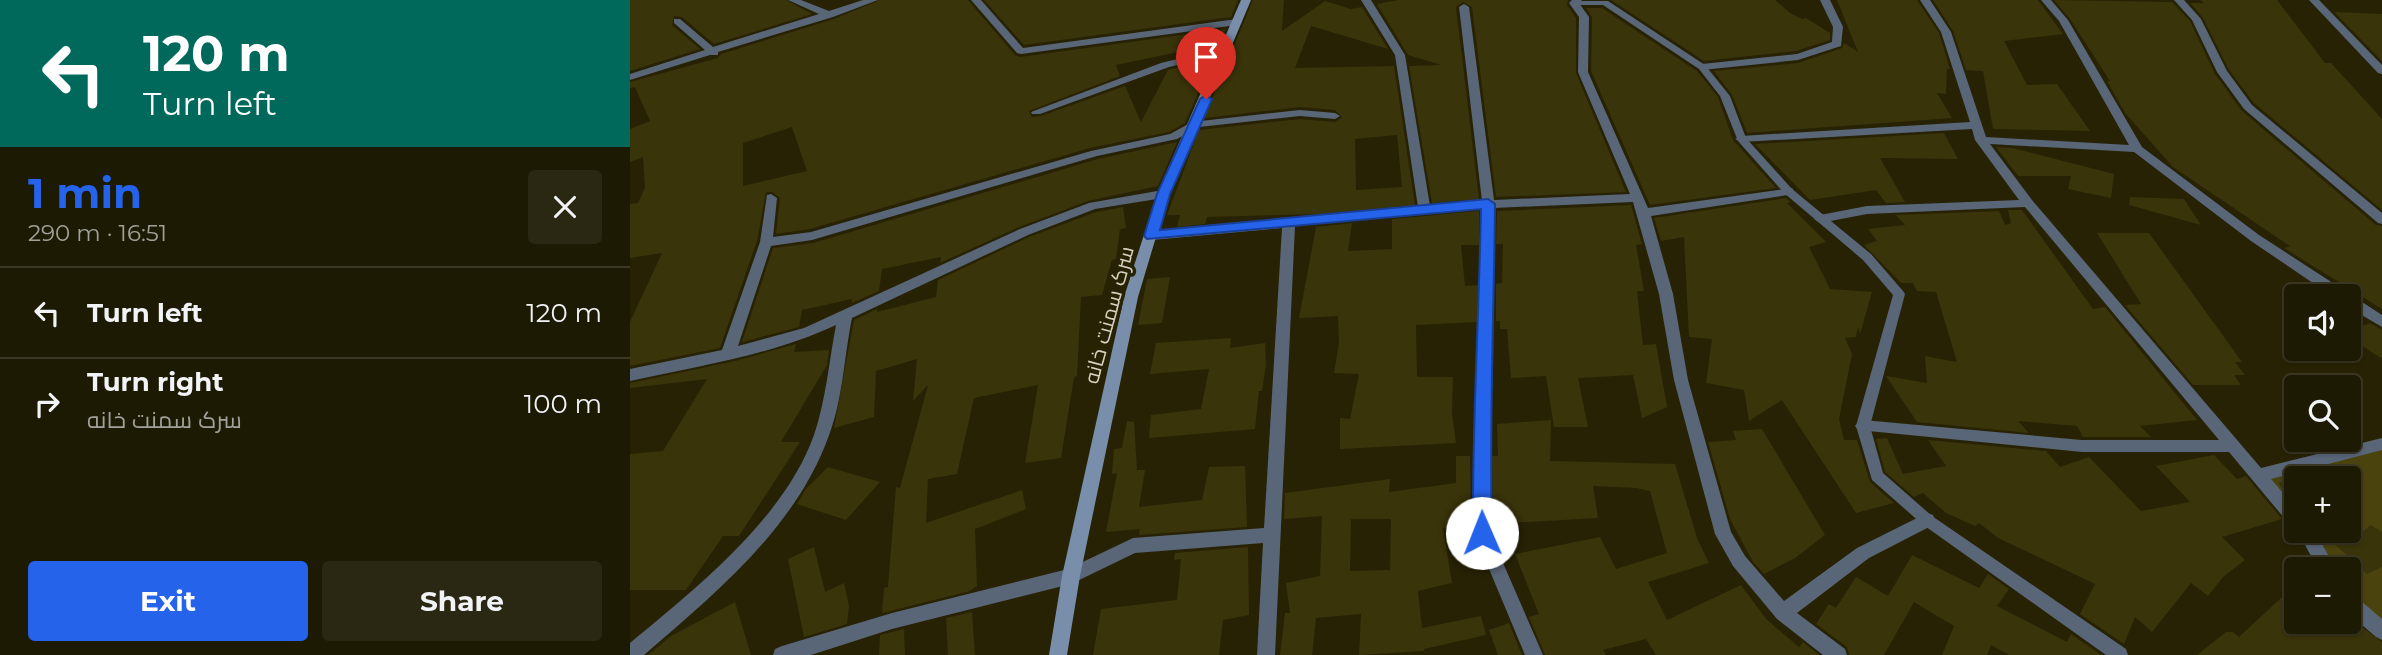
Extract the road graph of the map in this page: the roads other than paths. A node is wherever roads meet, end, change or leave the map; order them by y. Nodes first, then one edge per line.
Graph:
1 (793, 0) edge
2 (873, 0) edge
3 (976, 0) edge
4 (1246, 0) edge
5 (1366, 0) edge
6 (1825, 0) edge
7 (1925, 0) edge
8 (2046, 0) edge
9 (2179, 0) edge
10 (2314, 0) edge
11 (1576, 1) edge
12 (1464, 7) dead end
13 (830, 15) junction
14 (677, 21) dead end
15 (1237, 22) junction
16 (1226, 50) junction
17 (714, 53) junction
18 (1702, 67) junction
19 (2382, 71) edge
20 (630, 77) edge
21 (1036, 112) dead end
22 (1335, 117) dead end
23 (1196, 124) junction
24 (1976, 125) junction
25 (1741, 139) junction
26 (1981, 139) junction
27 (2137, 149) junction
28 (1788, 191) junction
29 (1163, 194) junction
30 (771, 198) dead end
31 (1636, 198) junction
32 (2028, 202) junction
33 (1488, 204) junction
34 (1424, 210) junction
35 (1644, 213) junction
36 (1820, 219) junction
37 (2382, 220) edge
38 (1289, 223) junction
39 (1152, 236) junction
40 (766, 242) junction
41 (2324, 284) edge
42 (2361, 308) edge
43 (845, 316) junction
44 (2382, 322) edge
45 (728, 354) junction
46 (630, 375) edge
47 (1863, 426) junction
48 (2382, 444) edge
49 (2234, 446) junction
50 (2259, 475) junction
51 (2284, 505) edge
52 (1927, 520) junction
53 (1271, 535) junction
54 (1071, 576) junction
55 (2361, 612) edge
56 (1783, 613) junction
57 (2382, 631) edge
58 (630, 655) edge
59 (782, 655) edge
60 (1058, 655) edge
61 (1266, 655) edge
62 (1534, 655) edge
63 (1838, 655) edge
64 (2120, 655) edge

1 - 13 street
2 - 13 street
3 - 15 street
4 - 15 street, سرک سمنت خانه
5 - 34 street
6 - 18 street
7 - 24 street
8 - 27 street
9 - 37 street
10 - 19 street
11 - 18 lane
11 - 31 street
12 - 33 street
13 - 17 street
14 - 17 street
15 - 16 street, سرک سمنت خانه
16 - 21 street
16 - 23 street, سرک سمنت خانه
17 - 20 street
18 - 25 lane
22 - 23 street
23 - 29 street, سرک سمنت خانه
23 - 40 street
24 - 25 street
24 - 26 street
25 - 28 lane
26 - 27 street
26 - 32 street
27 - 41 street
28 - 35 street
28 - 36 lane
29 - 39 street, سرک سمنت خانه
29 - 43 street
30 - 40 street
31 - 33 street
31 - 35 street
32 - 36 street
32 - 49 street
33 - 34 street
33 - 62 street
34 - 38 street
35 - 56 street
36 - 47 lane
38 - 39 street
38 - 53 street
39 - 54 street, سرک سمنت خانه
40 - 45 street
42 - 44 street
43 - 45 street
43 - 58 street
45 - 46 street
47 - 49 street
47 - 52 lane
48 - 50 street
49 - 50 street
50 - 51 street
52 - 56 street
52 - 64 lane
53 - 54 street
53 - 61 street
54 - 59 street
54 - 60 street, سرک سمنت خانه
55 - 57 street
56 - 63 street

